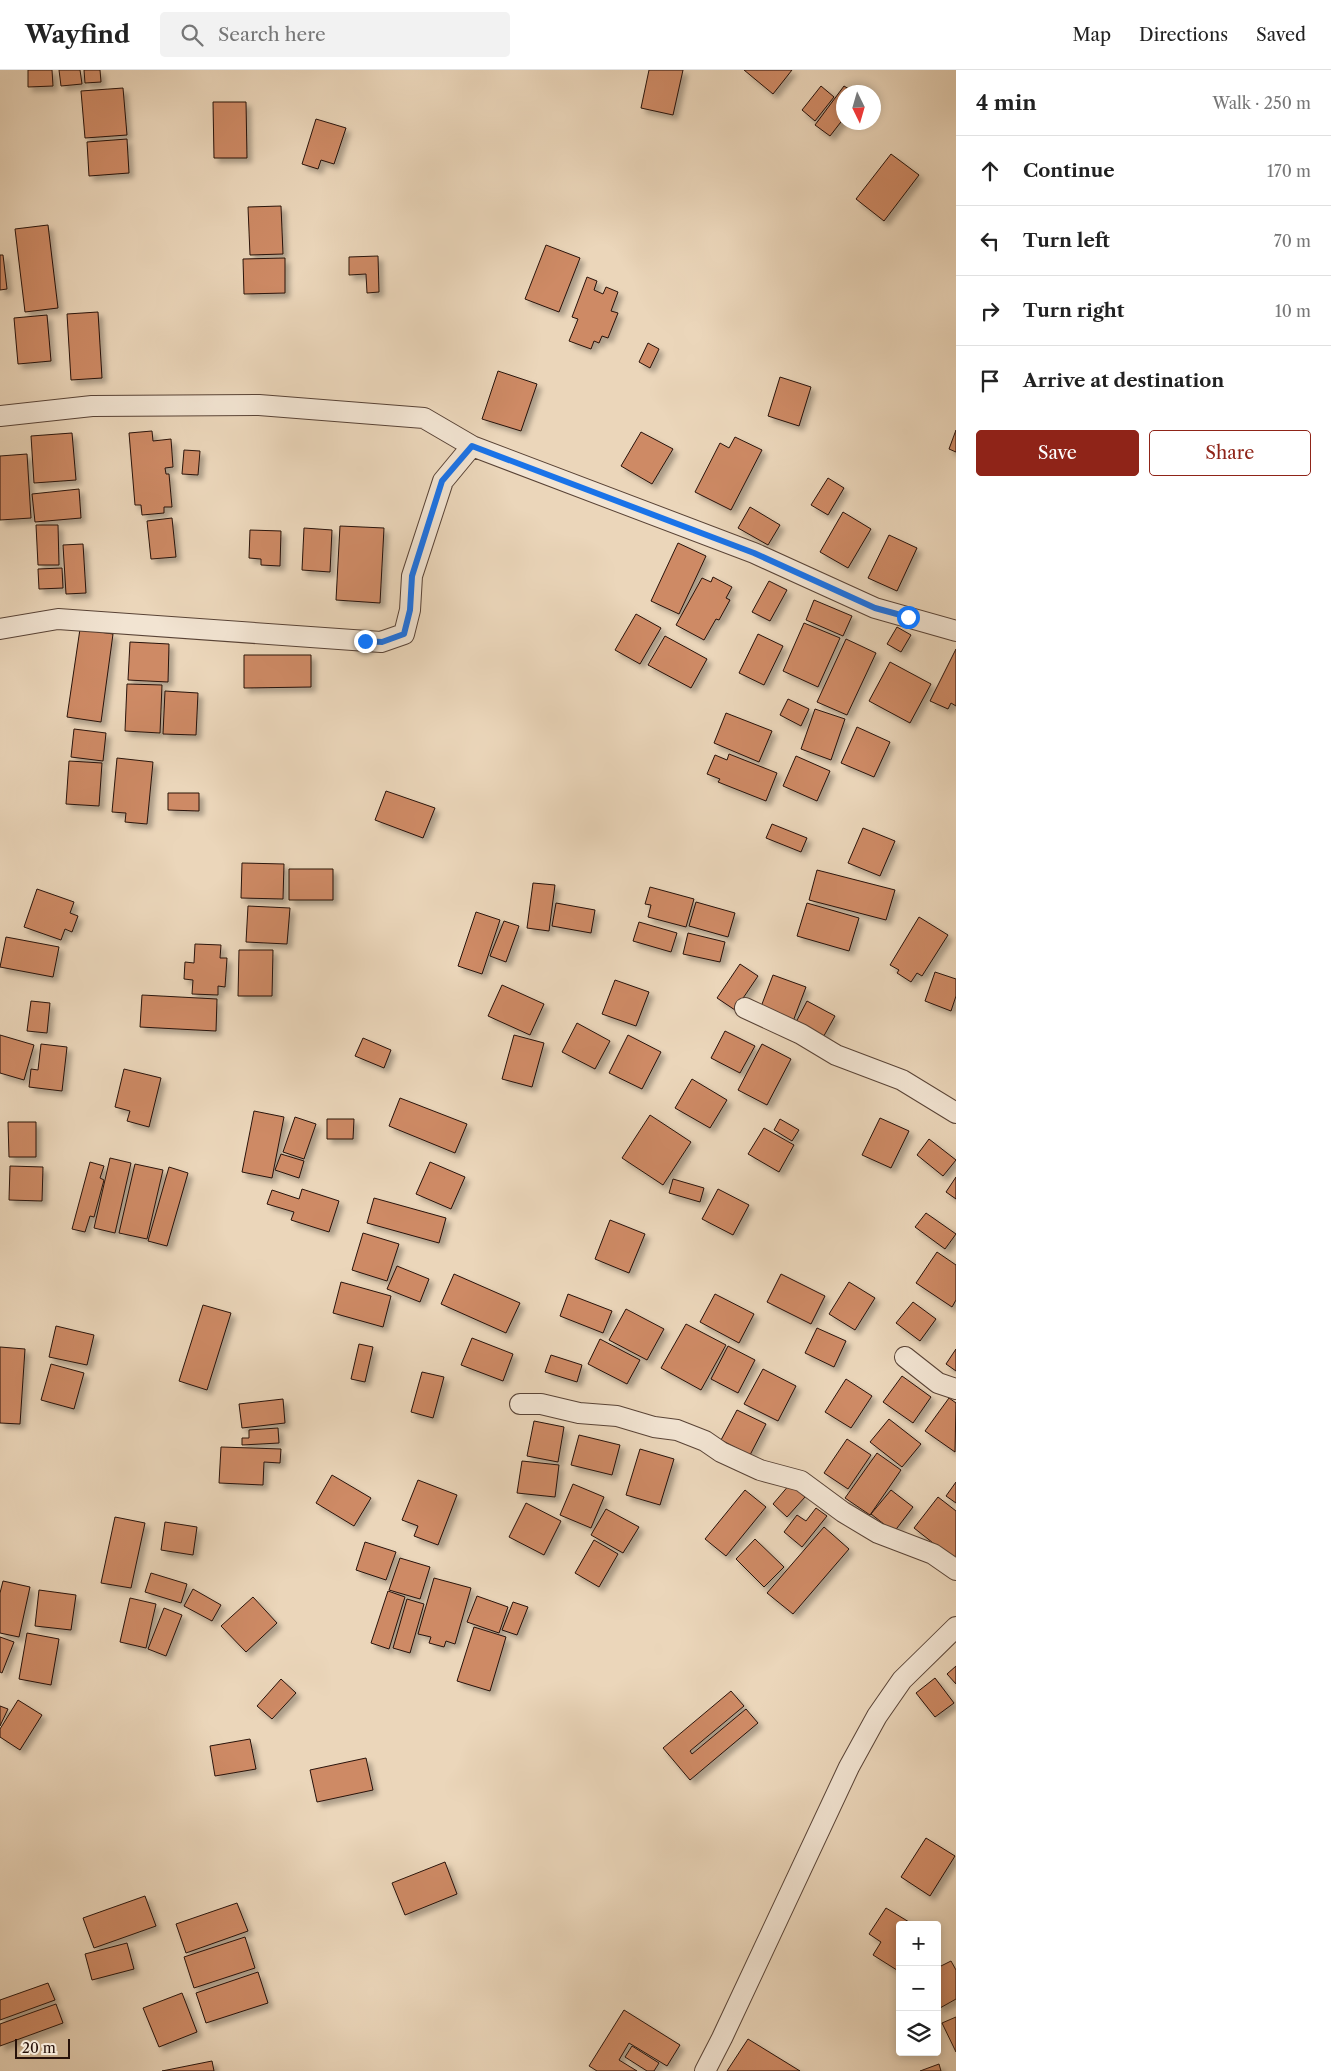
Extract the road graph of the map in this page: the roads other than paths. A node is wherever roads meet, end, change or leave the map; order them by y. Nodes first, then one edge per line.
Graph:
1 (0, 416) edge
2 (472, 446) junction
3 (0, 629) edge
4 (956, 631) edge
5 (745, 1008) dead end
6 (956, 1113) edge
7 (905, 1357) dead end
8 (956, 1388) edge
9 (520, 1404) dead end
10 (956, 1570) edge
11 (956, 1627) edge
12 (705, 2071) edge

1 - 2 street
2 - 3 street
2 - 4 street
5 - 6 street
7 - 8 street
9 - 10 street
11 - 12 street

